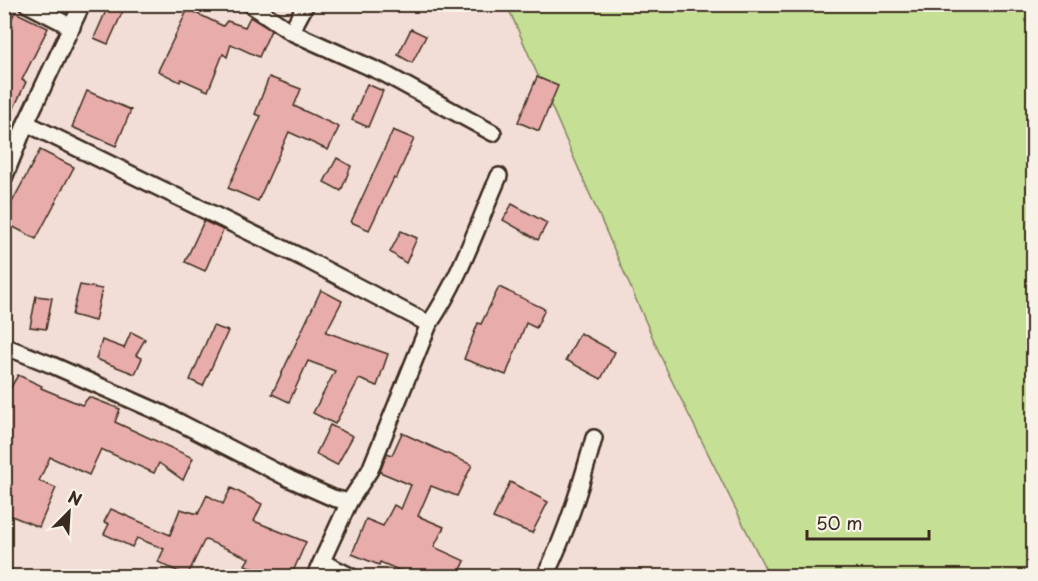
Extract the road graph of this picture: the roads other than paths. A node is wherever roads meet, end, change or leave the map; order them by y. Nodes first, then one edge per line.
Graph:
1 (27, 4) edge
2 (82, 4) edge
3 (250, 4) edge
4 (306, 4) edge
5 (72, 27) junction
6 (291, 32) junction
7 (26, 123) junction
8 (493, 134) dead end
9 (499, 176) dead end
10 (4, 177) edge
11 (429, 324) junction
12 (4, 346) edge
13 (594, 438) dead end
14 (349, 502) junction
15 (322, 562) junction
16 (315, 576) edge
17 (350, 576) edge
18 (545, 576) edge

1 - 5 street
2 - 5 street
3 - 6 street
4 - 6 street
5 - 7 street
6 - 8 street
7 - 10 street
7 - 11 street
9 - 11 street
11 - 14 street
12 - 14 street
13 - 18 street
14 - 15 street
15 - 16 street
15 - 17 street

